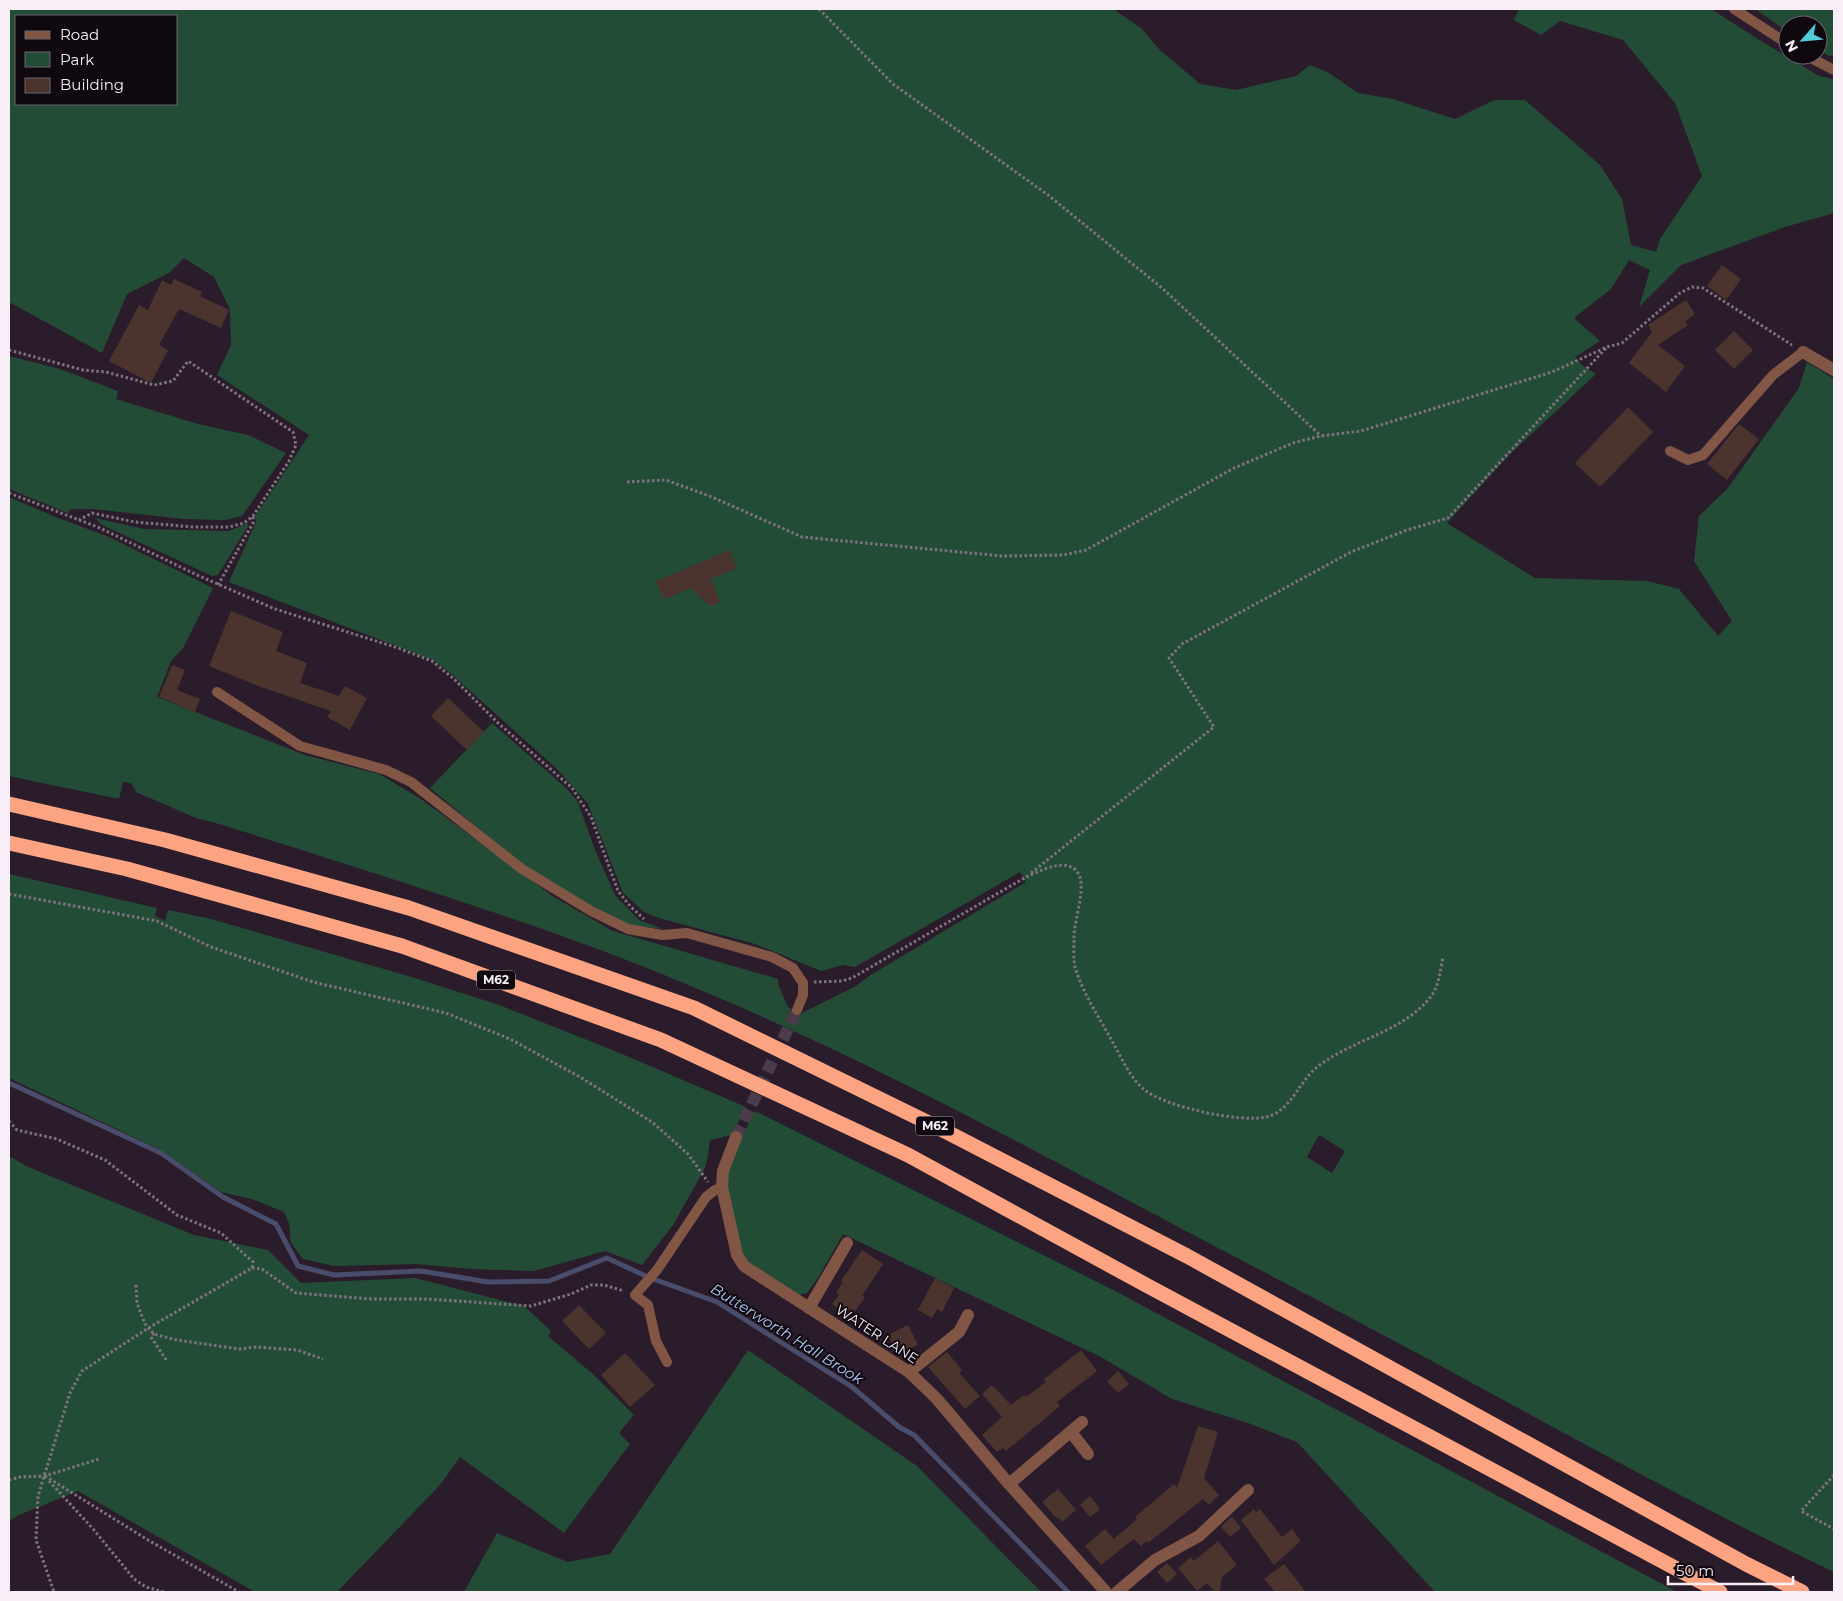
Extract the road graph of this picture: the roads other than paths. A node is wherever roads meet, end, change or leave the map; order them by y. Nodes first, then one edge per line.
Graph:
1 (1734, 9) edge
2 (1778, 38) edge
3 (1803, 352) joint
4 (1834, 370) edge
5 (1670, 451) dead end
6 (218, 692) dead end
7 (9, 804) edge
8 (9, 843) edge
9 (797, 1010) tunnel mouth
10 (736, 1137) tunnel mouth
11 (718, 1189) junction
12 (847, 1243) dead end
13 (809, 1308) junction
14 (968, 1315) dead end
15 (666, 1362) dead end
16 (909, 1372) junction
17 (1082, 1422) dead end
18 (1071, 1432) junction
19 (1088, 1454) dead end
20 (1009, 1484) junction
21 (1248, 1490) dead end
22 (1746, 1564) junction
23 (1106, 1592) edge
24 (1117, 1592) edge
25 (1720, 1592) edge
26 (1802, 1592) edge
27 (1811, 1592) edge

1 - 2 lane
3 - 4 street
3 - 5 lane
6 - 9 lane
7 - 22 highway, M62
8 - 25 highway, M62
10 - 11 street, WATER LANE
11 - 13 street, WATER LANE
11 - 15 lane
12 - 13 street
13 - 16 street, WATER LANE
14 - 16 street
16 - 20 street, WATER LANE
17 - 18 street
18 - 19 street
18 - 20 street
20 - 23 street, WATER LANE
21 - 24 street
22 - 26 highway, M62
22 - 27 highway, M62

